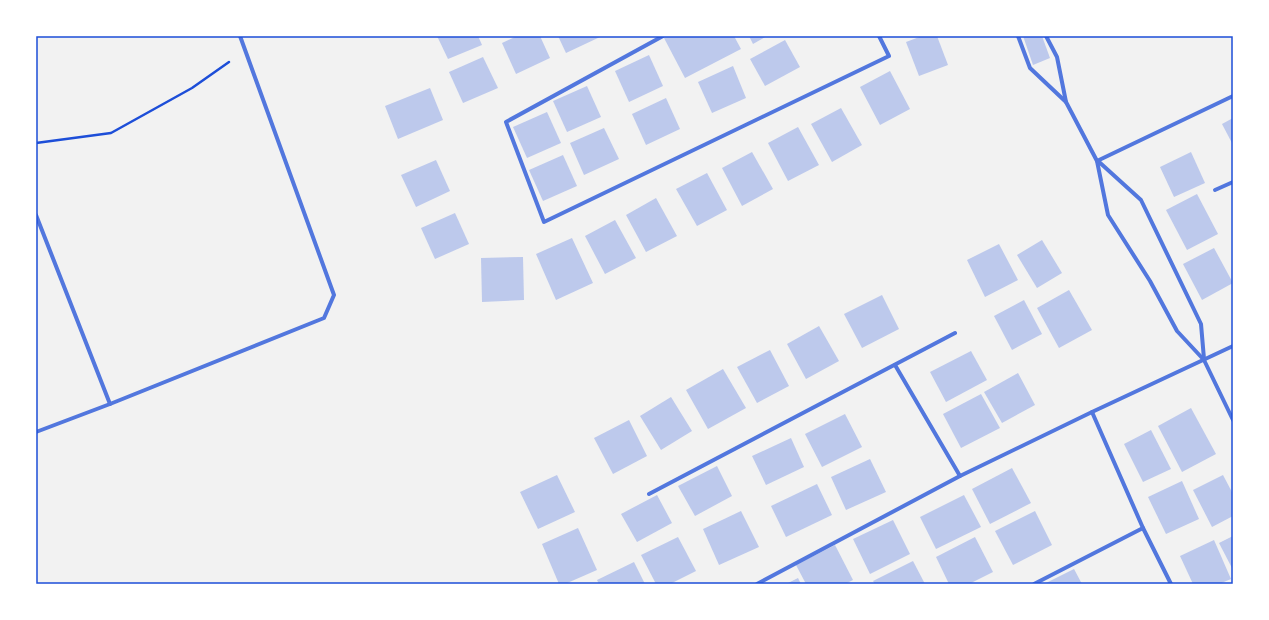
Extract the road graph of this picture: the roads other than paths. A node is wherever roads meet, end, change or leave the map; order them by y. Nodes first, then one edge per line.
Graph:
1 (240, 36) edge
2 (663, 36) edge
3 (879, 36) edge
4 (1018, 36) edge
5 (1046, 36) edge
6 (1233, 96) edge
7 (1066, 102) junction
8 (1097, 161) junction
9 (1233, 182) edge
10 (1215, 190) dead end
11 (36, 215) edge
12 (955, 333) dead end
13 (1233, 346) edge
14 (1204, 360) junction
15 (895, 365) junction
16 (110, 404) junction
17 (1092, 412) junction
18 (1233, 420) edge
19 (36, 432) edge
20 (960, 476) junction
21 (649, 494) dead end
22 (1143, 528) junction
23 (757, 584) edge
24 (1034, 584) edge
25 (1171, 584) edge

1 - 16 street
2 - 3 street
4 - 7 street
5 - 7 street
6 - 8 street
7 - 8 street
8 - 14 street
8 - 14 street
9 - 10 street
11 - 16 street
12 - 15 street
13 - 14 street
14 - 17 street
14 - 18 street
15 - 20 street
15 - 21 street
16 - 19 street
17 - 20 street
17 - 22 street
20 - 23 street
22 - 24 street
22 - 25 street

